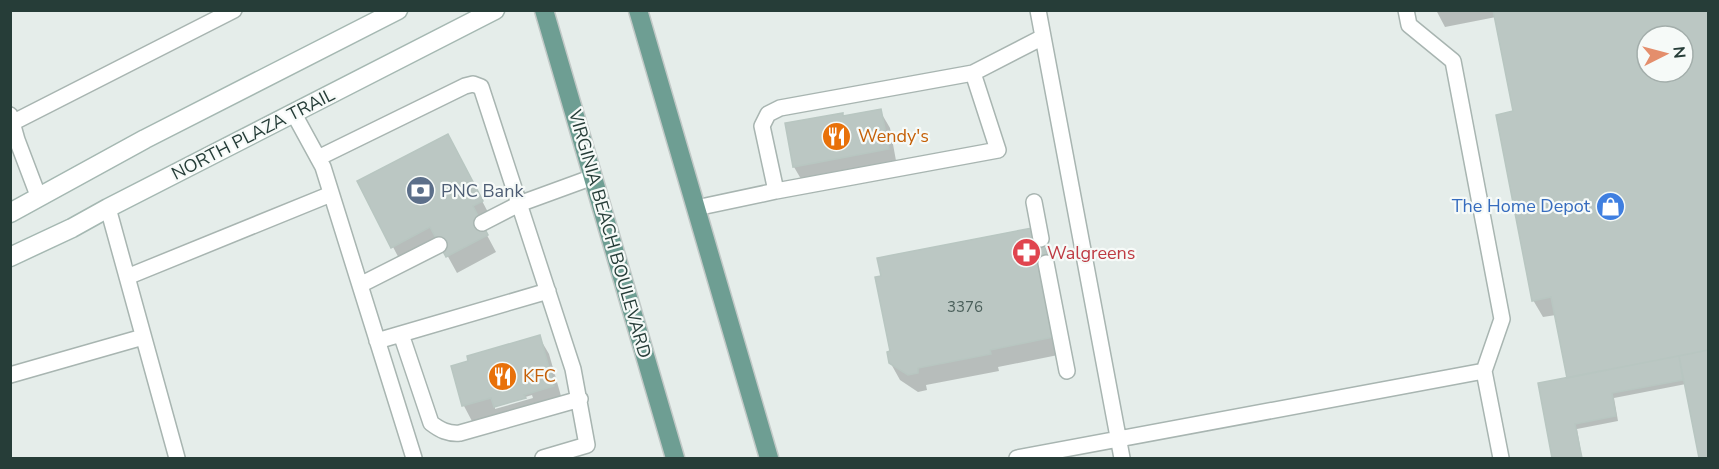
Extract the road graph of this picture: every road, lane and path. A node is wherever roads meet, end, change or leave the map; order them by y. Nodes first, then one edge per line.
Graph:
1 (234, 10) edge
2 (398, 10) edge
3 (495, 10) edge
4 (544, 10) edge
5 (638, 10) edge
6 (1038, 10) edge
7 (1406, 10) edge
8 (1043, 37) junction
9 (973, 73) junction
10 (294, 114) junction
11 (11, 121) edge
12 (318, 158) junction
13 (593, 177) junction
14 (776, 191) junction
15 (331, 194) junction
16 (39, 198) junction
17 (1034, 202) dead end
18 (519, 204) junction
19 (108, 208) junction
20 (696, 208) junction
21 (10, 213) edge
22 (482, 223) dead end
23 (1041, 239) dead end
24 (439, 245) dead end
25 (10, 257) edge
26 (1046, 263) dead end
27 (127, 278) junction
28 (360, 285) junction
29 (548, 291) junction
30 (401, 334) junction
31 (143, 337) junction
32 (377, 341) junction
33 (1067, 371) dead end
34 (1484, 371) junction
35 (10, 375) edge
36 (580, 399) junction
37 (1118, 440) junction
38 (589, 452) edge
39 (177, 459) edge
40 (414, 459) edge
41 (543, 459) edge
42 (675, 459) edge
43 (769, 459) edge
44 (1017, 459) edge
45 (1122, 459) edge
46 (1501, 459) edge

1 - 11 lane
2 - 16 main road
3 - 10 main road, NORTH PLAZA TRAIL
4 - 13 main road, VIRGINIA BEACH BOULEVARD
5 - 20 main road
6 - 8 lane
7 - 34 lane
8 - 9 lane
8 - 37 lane
9 - 14 lane
9 - 14 lane
10 - 12 lane
10 - 19 main road, NORTH PLAZA TRAIL
11 - 16 lane
12 - 15 lane
12 - 18 lane
13 - 18 lane
13 - 42 main road, VIRGINIA BEACH BOULEVARD
14 - 20 lane
15 - 27 lane
15 - 28 lane
16 - 21 main road
17 - 23 lane
18 - 22 lane
18 - 29 lane
19 - 25 main road, NORTH PLAZA TRAIL
19 - 27 lane
20 - 43 main road
24 - 28 lane
26 - 33 lane
27 - 31 lane
28 - 32 lane
29 - 30 lane
29 - 36 lane
30 - 32 lane
30 - 36 lane
31 - 35 lane
31 - 39 lane
32 - 40 lane
34 - 37 lane
34 - 46 lane
36 - 38 lane
37 - 44 lane
37 - 45 lane
38 - 41 lane

